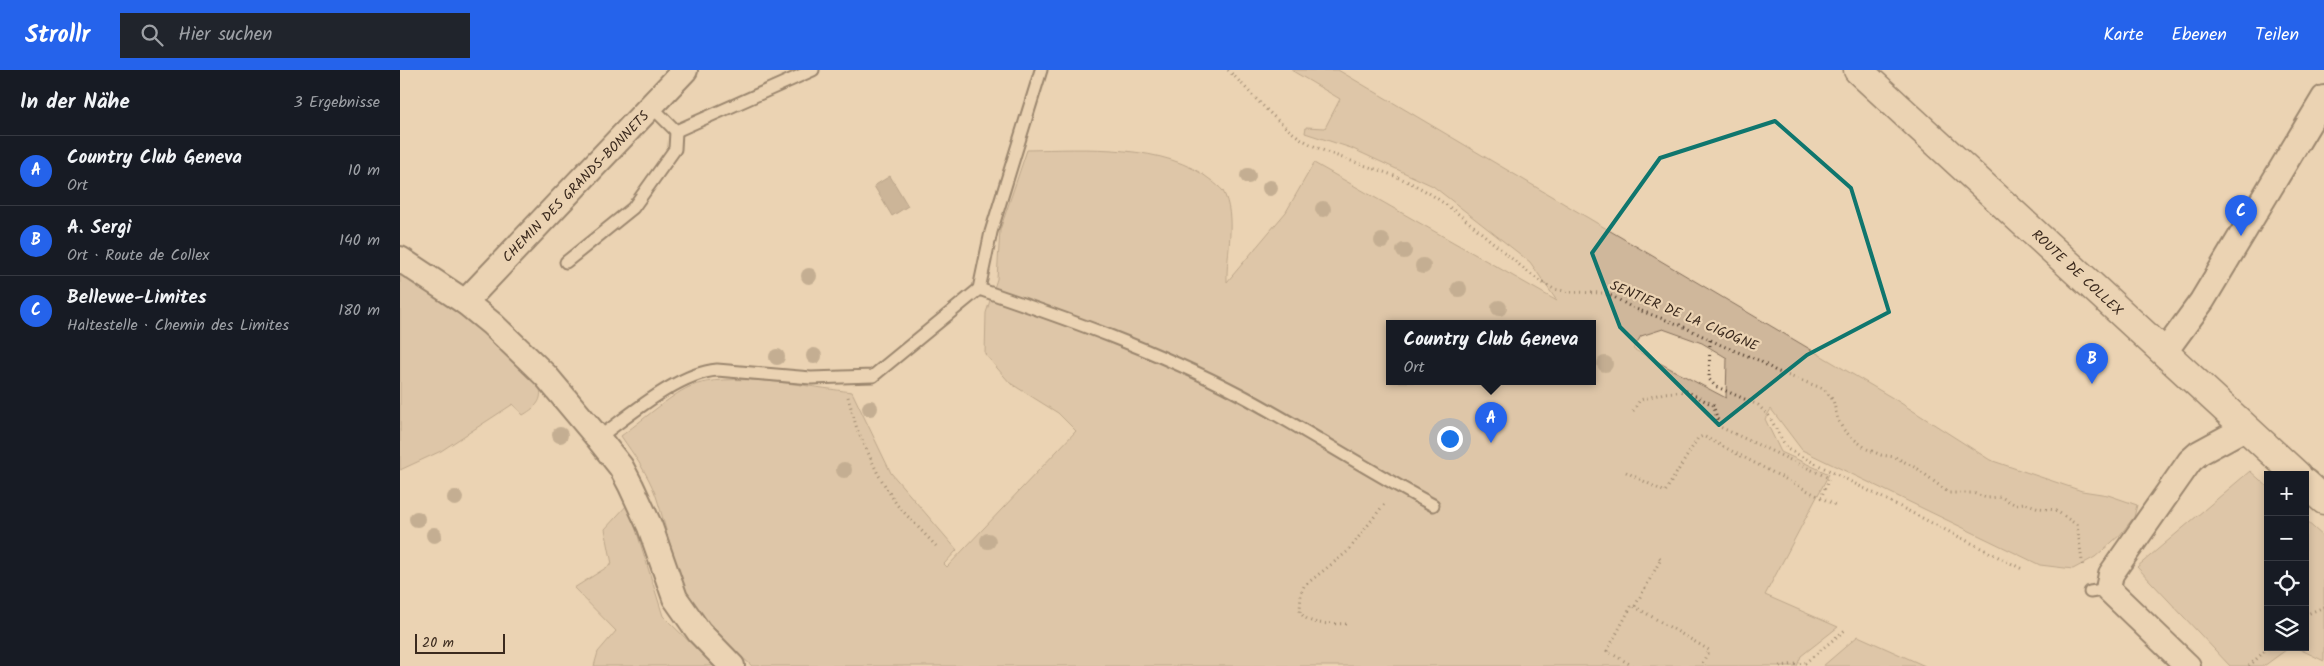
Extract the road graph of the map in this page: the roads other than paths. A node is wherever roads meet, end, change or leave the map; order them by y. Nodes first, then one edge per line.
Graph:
1 (685, 70) edge
2 (813, 70) edge
3 (1041, 70) edge
4 (1858, 70) edge
5 (2324, 98) edge
6 (652, 107) junction
7 (676, 131) junction
8 (400, 260) edge
9 (566, 262) dead end
10 (979, 289) junction
11 (465, 302) junction
12 (2164, 354) junction
13 (2245, 428) junction
14 (598, 438) junction
15 (2293, 471) edge
16 (2309, 487) edge
17 (2324, 500) edge
18 (1433, 505) dead end
19 (732, 666) edge
20 (2188, 666) edge

1 - 6 street, CHEMIN DES GRANDS-BONNETS
2 - 7 lane
3 - 10 lane
4 - 12 street, ROUTE DE COLLEX
5 - 12 street
6 - 7 lane
6 - 11 street, CHEMIN DES GRANDS-BONNETS
7 - 9 lane
8 - 11 street
10 - 14 lane
10 - 18 lane
11 - 14 street
12 - 13 street, ROUTE DE COLLEX
13 - 15 street, ROUTE DE COLLEX
13 - 20 street
14 - 19 street
16 - 17 street

